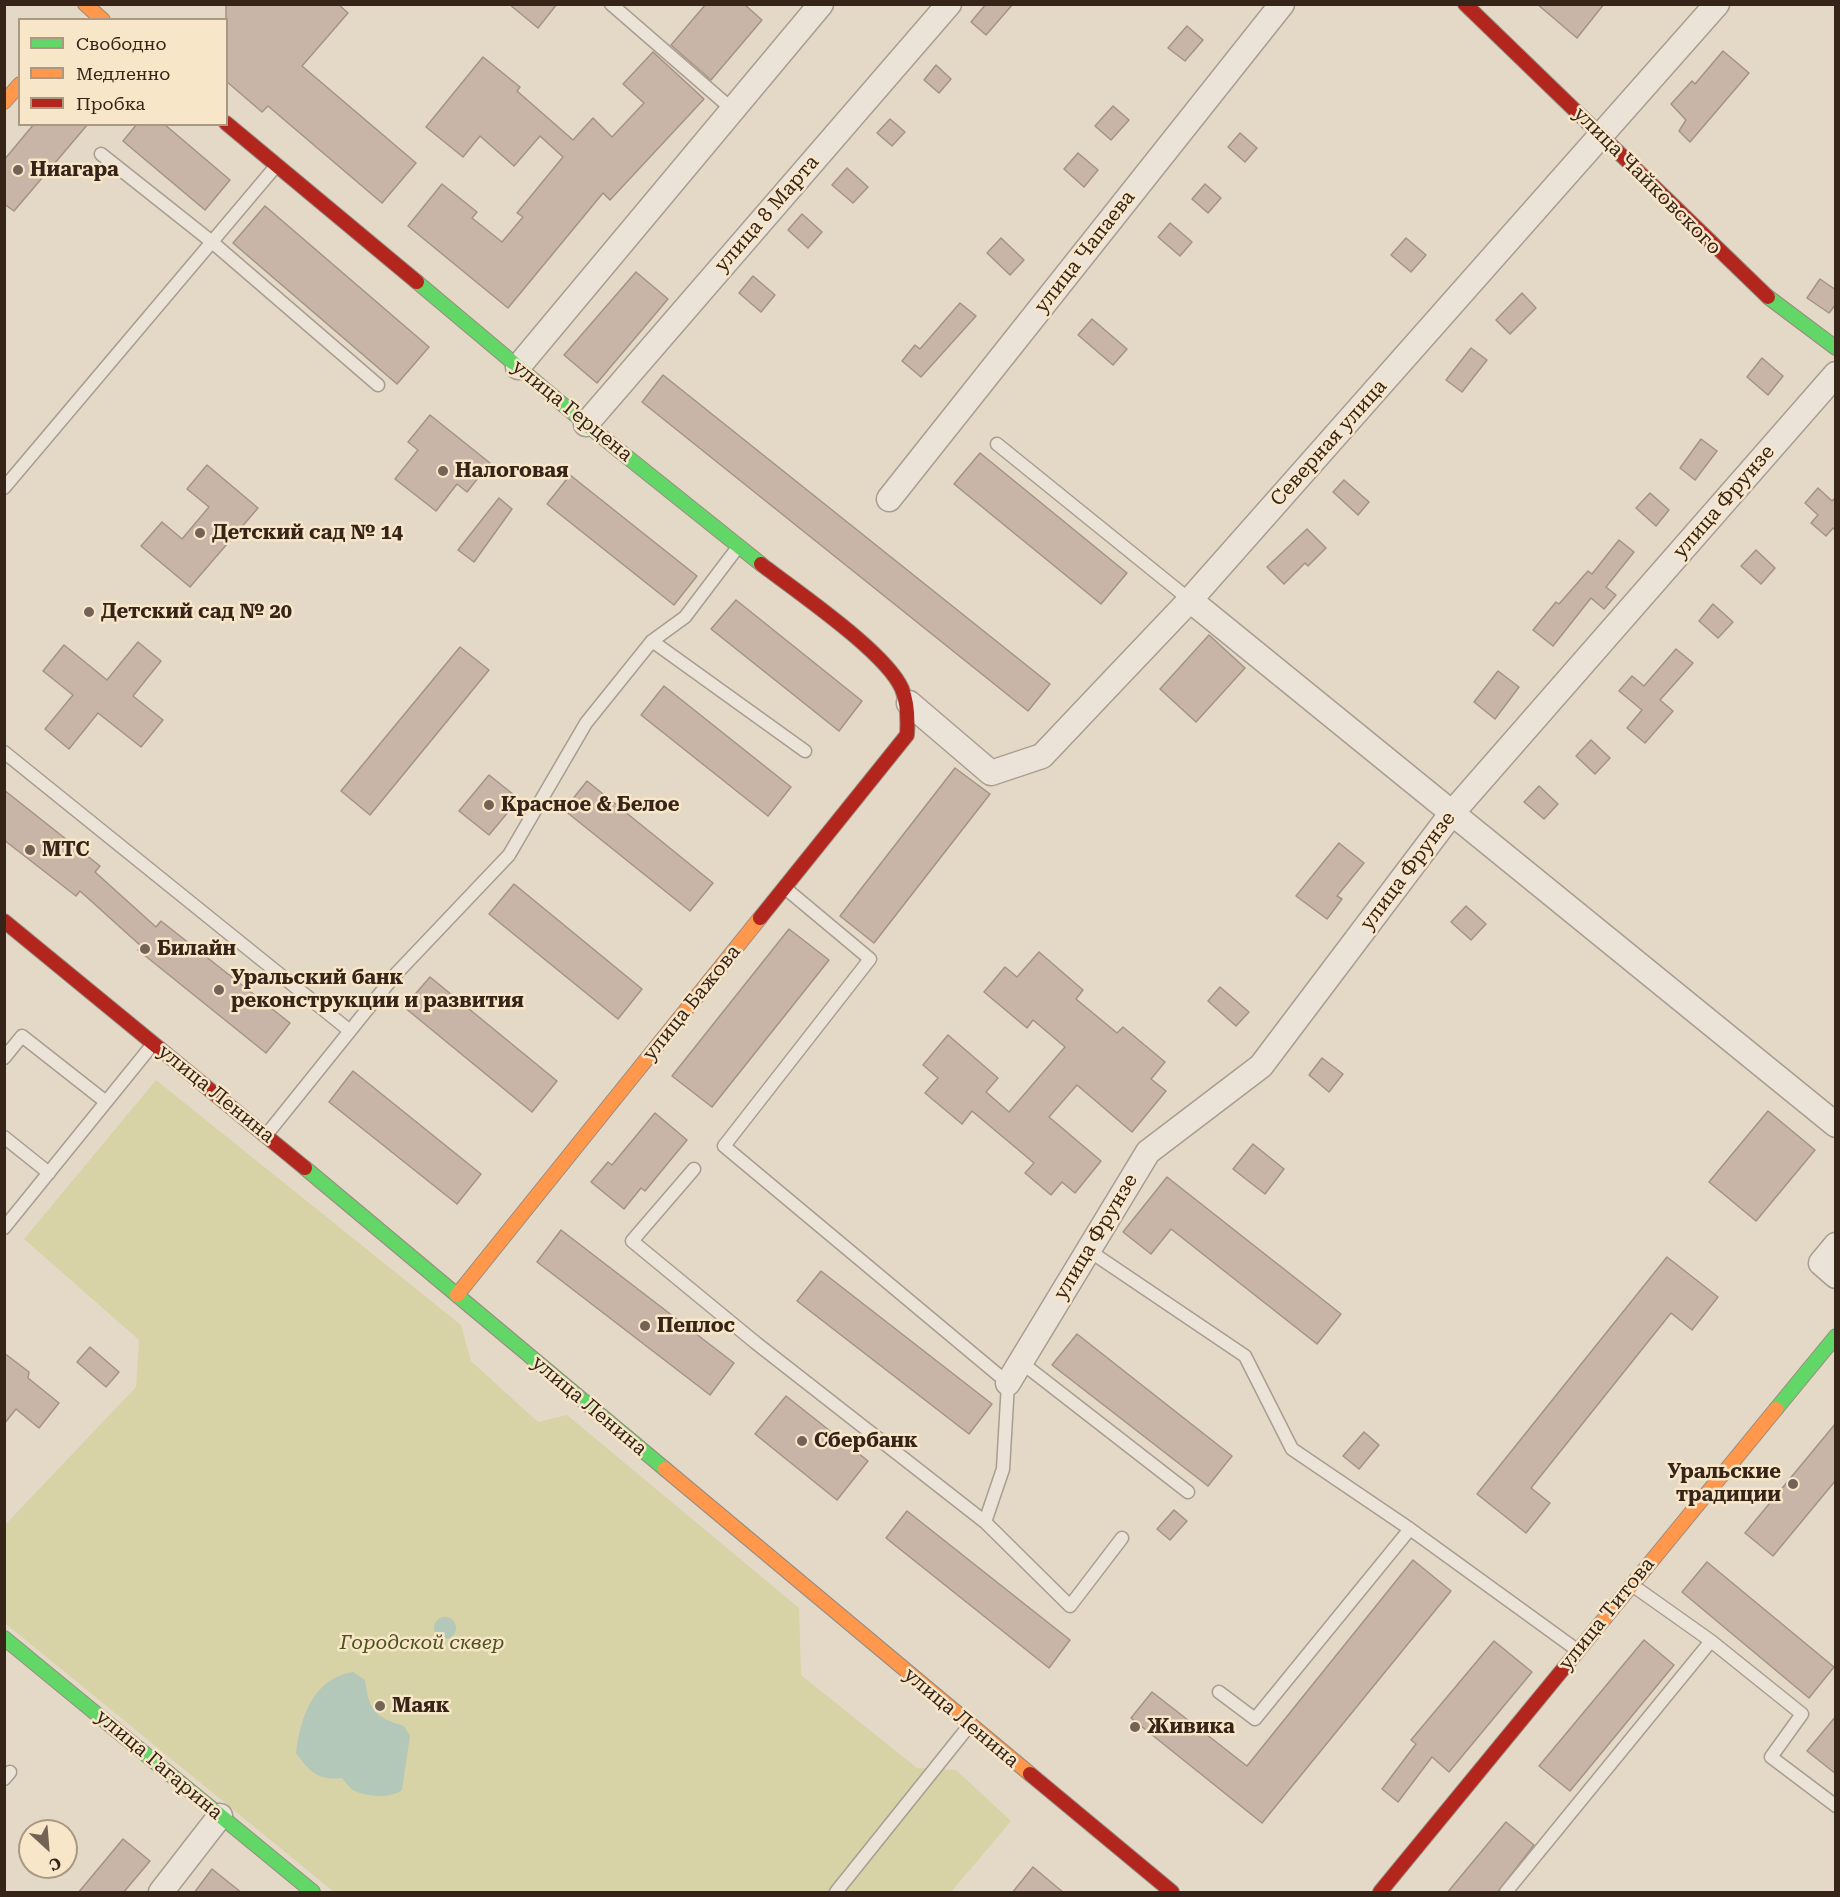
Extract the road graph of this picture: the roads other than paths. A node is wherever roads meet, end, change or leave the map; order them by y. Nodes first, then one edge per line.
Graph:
1 (611, 4) edge
2 (820, 4) edge
3 (949, 4) edge
4 (1282, 4) edge
5 (1465, 4) edge
6 (1717, 4) edge
7 (84, 7) edge
8 (100, 18) edge
9 (18, 86) edge
10 (4, 102) edge
11 (733, 110) junction
12 (228, 125) edge
13 (1602, 135) junction
14 (101, 154) dead end
15 (277, 165) junction
16 (212, 242) junction
17 (1836, 348) edge
18 (518, 367) junction
19 (1836, 374) edge
20 (378, 385) dead end
21 (586, 424) junction
22 (997, 444) dead end
23 (4, 488) edge
24 (889, 499) dead end
25 (739, 546) junction
26 (1190, 600) junction
27 (652, 641) junction
28 (909, 703) junction
29 (805, 751) dead end
30 (4, 752) edge
31 (1452, 813) junction
32 (784, 888) junction
33 (4, 921) edge
34 (350, 1031) junction
35 (154, 1043) junction
36 (4, 1058) edge
37 (106, 1102) junction
38 (1836, 1125) edge
39 (267, 1135) junction
40 (4, 1137) edge
41 (694, 1169) dead end
42 (49, 1173) junction
43 (4, 1228) edge
44 (1836, 1245) edge
45 (1088, 1250) junction
46 (1836, 1276) edge
47 (458, 1295) junction
48 (1836, 1336) edge
49 (1015, 1373) junction
50 (1188, 1492) dead end
51 (985, 1522) junction
52 (1410, 1529) junction
53 (1122, 1538) dead end
54 (1631, 1584) junction
55 (4, 1638) edge
56 (1711, 1641) junction
57 (1577, 1650) junction
58 (1219, 1692) dead end
59 (969, 1725) junction
60 (1836, 1806) edge
61 (220, 1816) junction
62 (161, 1893) edge
63 (312, 1893) edge
64 (836, 1893) edge
65 (1172, 1893) edge
66 (1380, 1893) edge
67 (1506, 1893) edge

1 - 11 lane
2 - 11 street
3 - 21 street, улица 8 Марта
4 - 24 street, улица Чапаева
5 - 13 street, улица Чайковского
6 - 13 street, Северная улица
7 - 8 street
9 - 10 street
11 - 18 street
12 - 15 street, улица Герцена
13 - 17 street, улица Чайковского
13 - 26 street, Северная улица
14 - 16 lane
15 - 16 lane
15 - 18 street, улица Герцена
16 - 20 lane
16 - 23 lane
18 - 21 street, улица Герцена
19 - 31 street, улица Фрунзе
21 - 25 street, улица Герцена
22 - 26 lane
25 - 27 lane
25 - 28 street, улица Герцена
26 - 28 street, Северная улица
26 - 31 street
27 - 29 lane
27 - 34 lane
28 - 32 street, улица Бажова
30 - 34 lane
31 - 38 street
31 - 45 street, улица Фрунзе
32 - 47 street, улица Бажова
32 - 49 lane
33 - 35 street, улица Ленина
34 - 39 lane
35 - 37 lane
35 - 39 street, улица Ленина
36 - 37 lane
37 - 42 lane
39 - 47 street, улица Ленина
40 - 42 lane
41 - 51 lane
42 - 43 lane
44 - 46 street
45 - 49 street, улица Фрунзе
45 - 52 lane
47 - 59 street, улица Ленина
48 - 54 street, улица Титова
49 - 50 lane
49 - 51 lane
51 - 53 lane
52 - 57 lane
52 - 58 lane
54 - 56 lane
54 - 57 street, улица Титова
55 - 61 street, улица Гагарина
56 - 60 lane
56 - 67 lane
57 - 66 street, улица Титова
59 - 64 lane
59 - 65 street, улица Ленина
61 - 62 street
61 - 63 street, улица Гагарина

